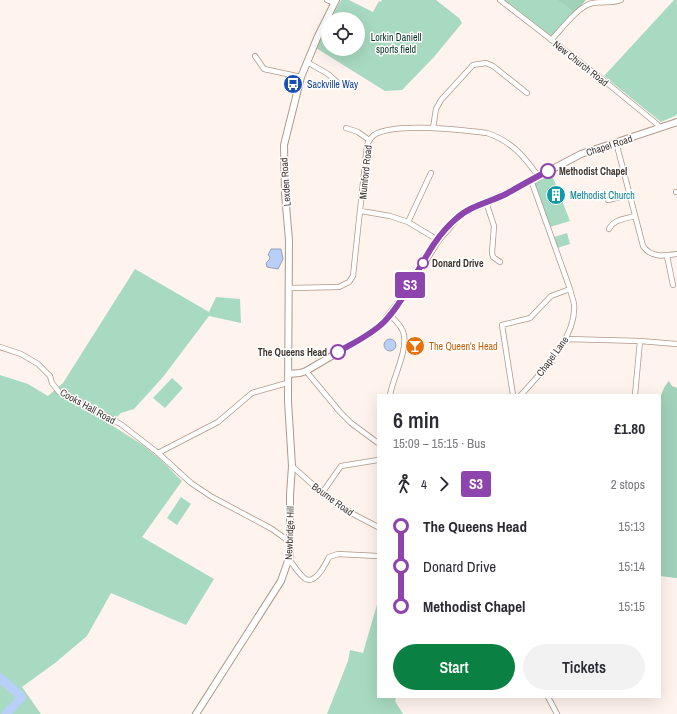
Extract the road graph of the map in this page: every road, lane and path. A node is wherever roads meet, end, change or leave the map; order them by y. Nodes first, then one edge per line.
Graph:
1 (327, 0) edge
2 (500, 0) edge
3 (621, 0) edge
4 (335, 2) edge
5 (551, 40) junction
6 (255, 56) dead end
7 (307, 62) junction
8 (301, 77) junction
9 (337, 82) dead end
10 (526, 93) dead end
11 (677, 122) edge
12 (346, 128) dead end
13 (433, 128) junction
14 (659, 128) junction
15 (369, 140) junction
16 (616, 142) junction
17 (431, 173) dead end
18 (538, 176) junction
19 (531, 180) junction
20 (629, 195) junction
21 (608, 200) dead end
22 (486, 202) junction
23 (361, 211) junction
24 (634, 216) junction
25 (408, 222) junction
26 (609, 229) dead end
27 (438, 240) junction
28 (677, 254) edge
29 (667, 256) junction
30 (500, 262) dead end
31 (673, 285) dead end
32 (290, 288) junction
33 (570, 289) junction
34 (390, 315) junction
35 (566, 339) junction
36 (640, 341) junction
37 (677, 344) edge
38 (0, 347) edge
39 (306, 371) junction
40 (288, 374) junction
41 (287, 384) junction
42 (390, 394) edge
43 (513, 394) edge
44 (522, 394) edge
45 (635, 394) edge
46 (377, 442) edge
47 (158, 453) junction
48 (377, 460) edge
49 (292, 466) junction
50 (322, 493) junction
51 (377, 526) edge
52 (290, 542) junction
53 (377, 556) edge
54 (289, 559) junction
55 (549, 698) edge
56 (196, 714) edge
57 (557, 714) edge

1 - 4 street
2 - 5 street, New Church Road
3 - 5 street
4 - 7 street, Lexden Road
5 - 14 street, New Church Road
6 - 8 street
7 - 8 street, Lexden Road
7 - 9 street
8 - 32 street, Lexden Road
10 - 13 street
11 - 14 street, Chapel Road
12 - 15 street
13 - 15 street, Mumford Road
13 - 18 street, Mumford Road
14 - 16 street, Chapel Road
15 - 23 street, Mumford Road
16 - 18 street, Chapel Road
16 - 20 street
17 - 25 street
18 - 19 street, Chapel Road
19 - 22 street, Chapel Road
19 - 33 street, Chapel Lane
20 - 21 street
20 - 24 street
22 - 27 street, Chapel Road
22 - 30 street
23 - 25 street
23 - 32 street, Mumford Road
24 - 26 street
24 - 29 street
25 - 27 street
27 - 34 street, Chapel Road
28 - 29 street
29 - 31 street
32 - 40 street, Lexden Road
33 - 35 street, Chapel Lane
33 - 43 street
34 - 39 street, Chapel Road
34 - 42 street
35 - 36 street
35 - 44 street, Chapel Lane
36 - 37 street
36 - 45 street
38 - 47 street, Cooks Hall Road
39 - 40 street, Chapel Road
39 - 46 street
40 - 41 street, Newbridge Hill
41 - 47 street
41 - 49 street, Newbridge Hill
47 - 52 street, Cooks Hall Road
48 - 50 street
49 - 50 street, Bourne Road
49 - 52 street, Newbridge Hill
50 - 51 street, Bourne Road
52 - 54 street, Newbridge Hill
53 - 54 street
54 - 56 street, Newbridge Hill
55 - 57 street

